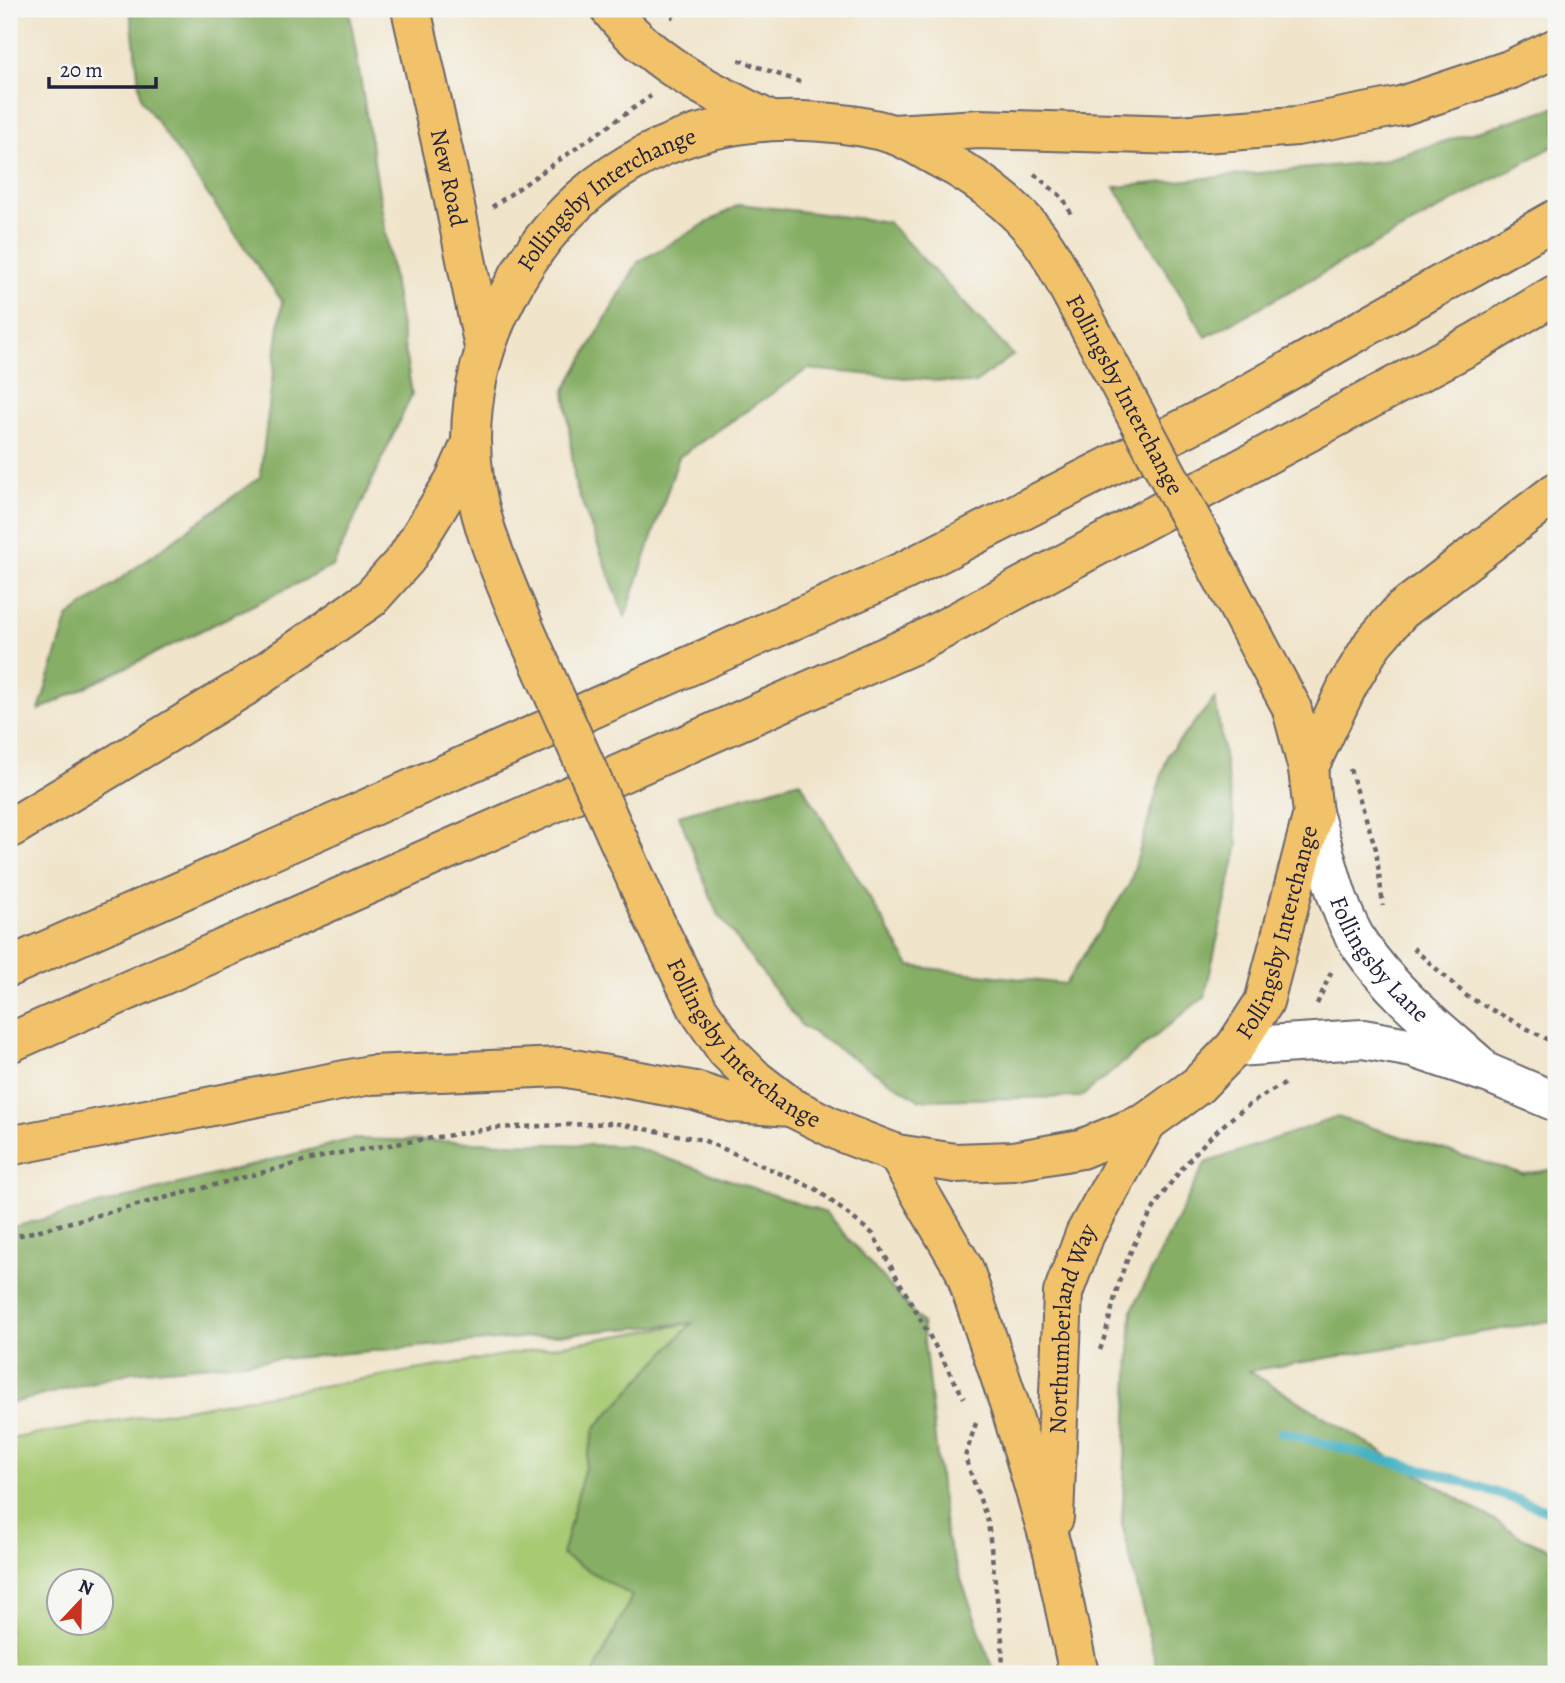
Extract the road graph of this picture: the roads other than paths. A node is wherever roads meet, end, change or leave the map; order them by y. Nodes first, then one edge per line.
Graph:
1 (411, 9) edge
2 (610, 9) edge
3 (1556, 48) edge
4 (769, 120) junction
5 (892, 134) junction
6 (1556, 219) edge
7 (1556, 294) edge
8 (484, 347) junction
9 (471, 443) junction
10 (1556, 492) edge
11 (1308, 769) junction
12 (1313, 813) junction
13 (9, 829) edge
14 (9, 967) edge
15 (9, 1043) edge
16 (1235, 1048) junction
17 (1490, 1074) junction
18 (1556, 1102) edge
19 (791, 1107) junction
20 (1147, 1122) junction
21 (9, 1146) edge
22 (897, 1154) junction
23 (1053, 1552) junction
24 (1079, 1674) edge

1 - 8 main road, New Road
2 - 4 main road
3 - 5 main road
4 - 5 main road, Follingsby Interchange
4 - 8 main road, Follingsby Interchange
5 - 11 main road, Follingsby Interchange, bridge
6 - 14 main road
7 - 15 main road
8 - 9 main road, Follingsby Interchange
9 - 13 main road
9 - 19 main road, Follingsby Interchange, bridge
10 - 11 main road
11 - 12 main road, Follingsby Interchange
12 - 16 main road, Follingsby Interchange
12 - 17 street, Follingsby Lane
16 - 17 street, Follingsby Lane
16 - 20 main road, Follingsby Interchange
17 - 18 street, Follingsby Lane
19 - 21 main road
19 - 22 main road, Follingsby Interchange
20 - 22 main road, Follingsby Interchange
20 - 23 main road, Northumberland Way
22 - 23 main road, Northumberland Way
23 - 24 main road, Northumberland Way

